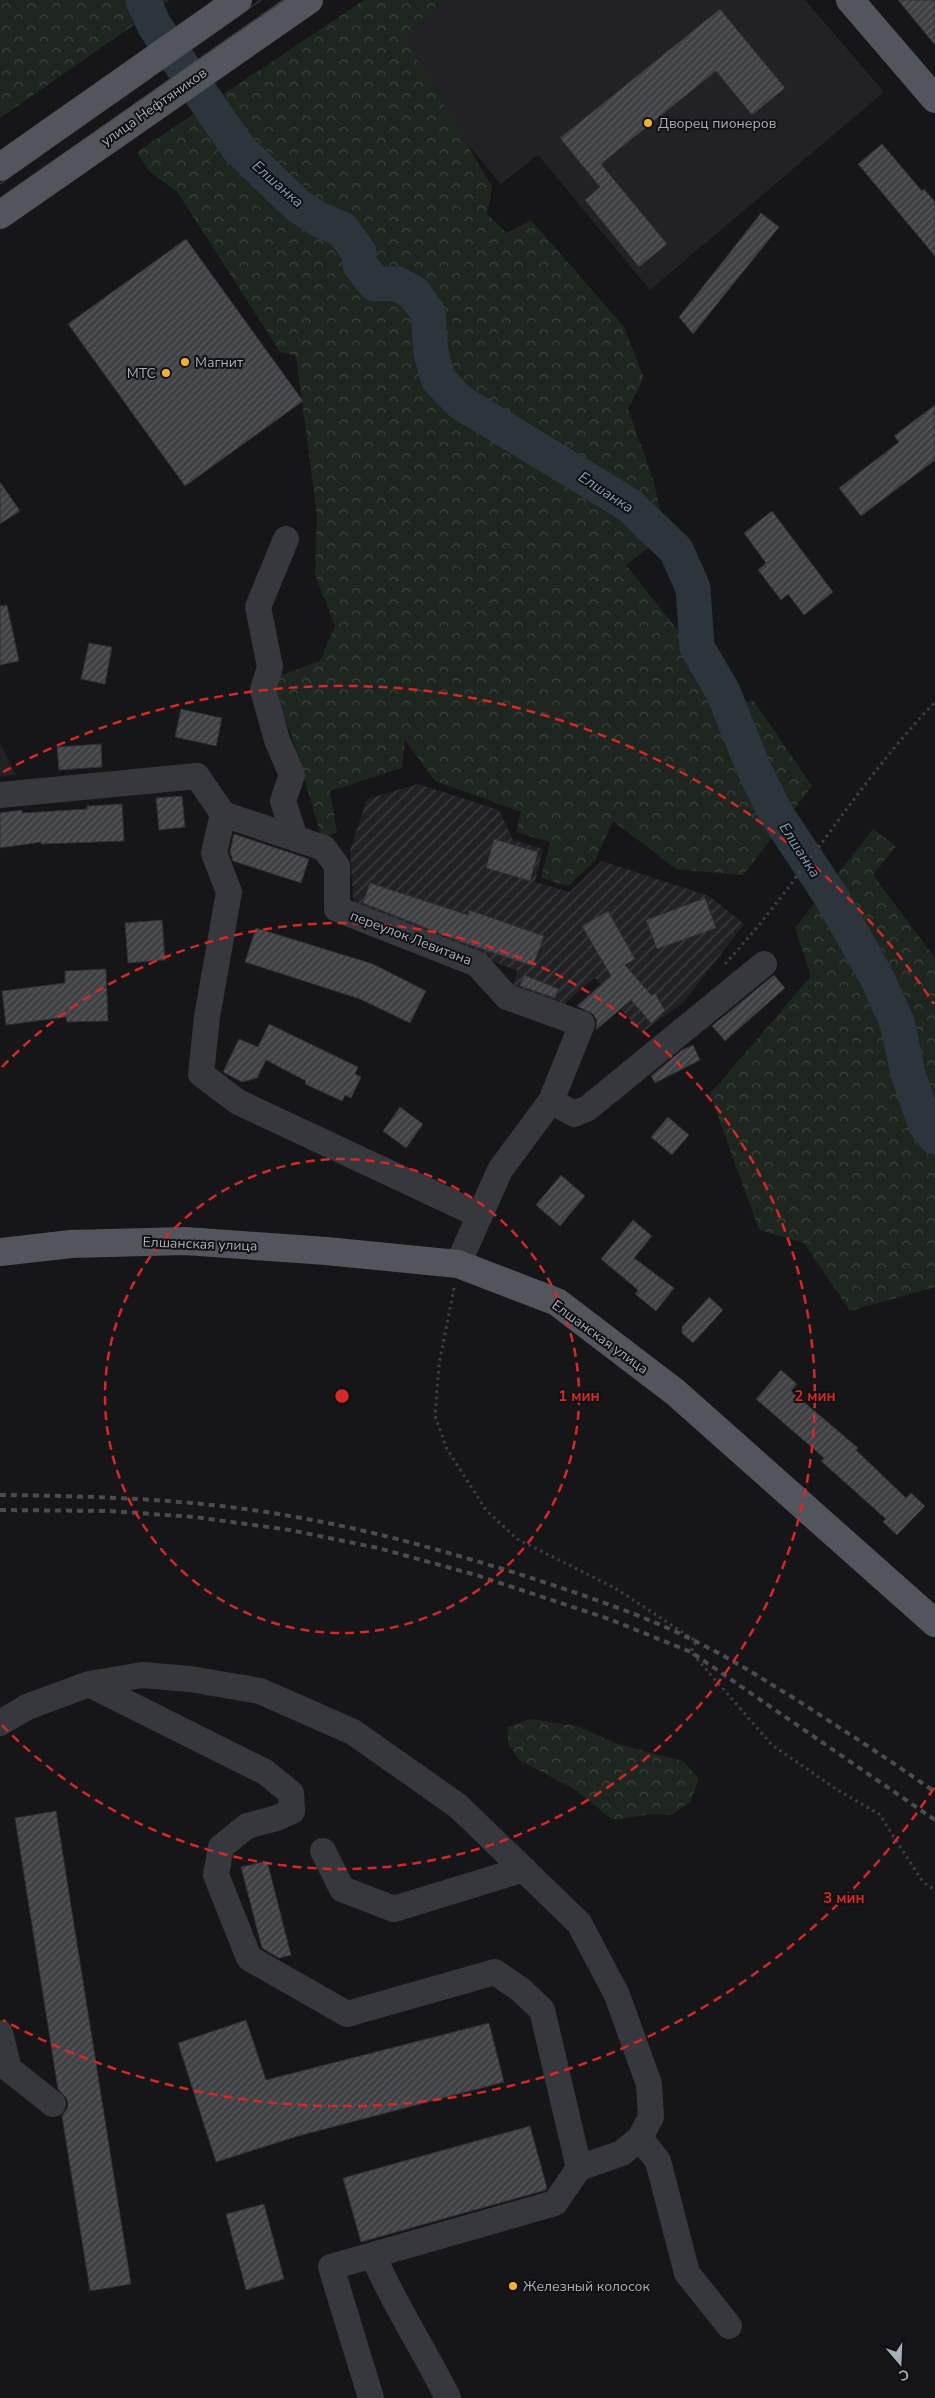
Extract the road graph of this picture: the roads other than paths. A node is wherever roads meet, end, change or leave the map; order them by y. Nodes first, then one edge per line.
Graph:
1 (238, 0) edge
2 (309, 0) edge
3 (850, 0) edge
4 (935, 99) edge
5 (0, 168) edge
6 (0, 216) edge
7 (286, 539) dead end
8 (0, 795) edge
9 (223, 814) junction
10 (294, 838) junction
11 (764, 964) dead end
12 (551, 1102) junction
13 (478, 1215) junction
14 (0, 1252) edge
15 (458, 1264) junction
16 (935, 1623) edge
17 (89, 1684) junction
18 (0, 1723) edge
19 (323, 1851) dead end
20 (524, 1869) junction
21 (0, 2033) edge
22 (53, 2104) dead end
23 (640, 2138) junction
24 (579, 2168) junction
25 (373, 2255) junction
26 (729, 2326) dead end
27 (371, 2398) edge
28 (448, 2398) edge

1 - 5 main road
2 - 6 main road, улица Нефтяников
3 - 4 main road
7 - 10 street
8 - 9 street
9 - 10 street, переулок Левитана
9 - 13 street
10 - 12 street, переулок Левитана
11 - 12 street
12 - 13 street
13 - 15 street
14 - 15 main road, Елшанская улица
15 - 16 main road, Елшанская улица
17 - 18 street
17 - 20 street
17 - 24 street
19 - 20 street
20 - 23 street
21 - 22 street
23 - 24 street
23 - 26 street
24 - 25 street
25 - 27 street
25 - 28 street

